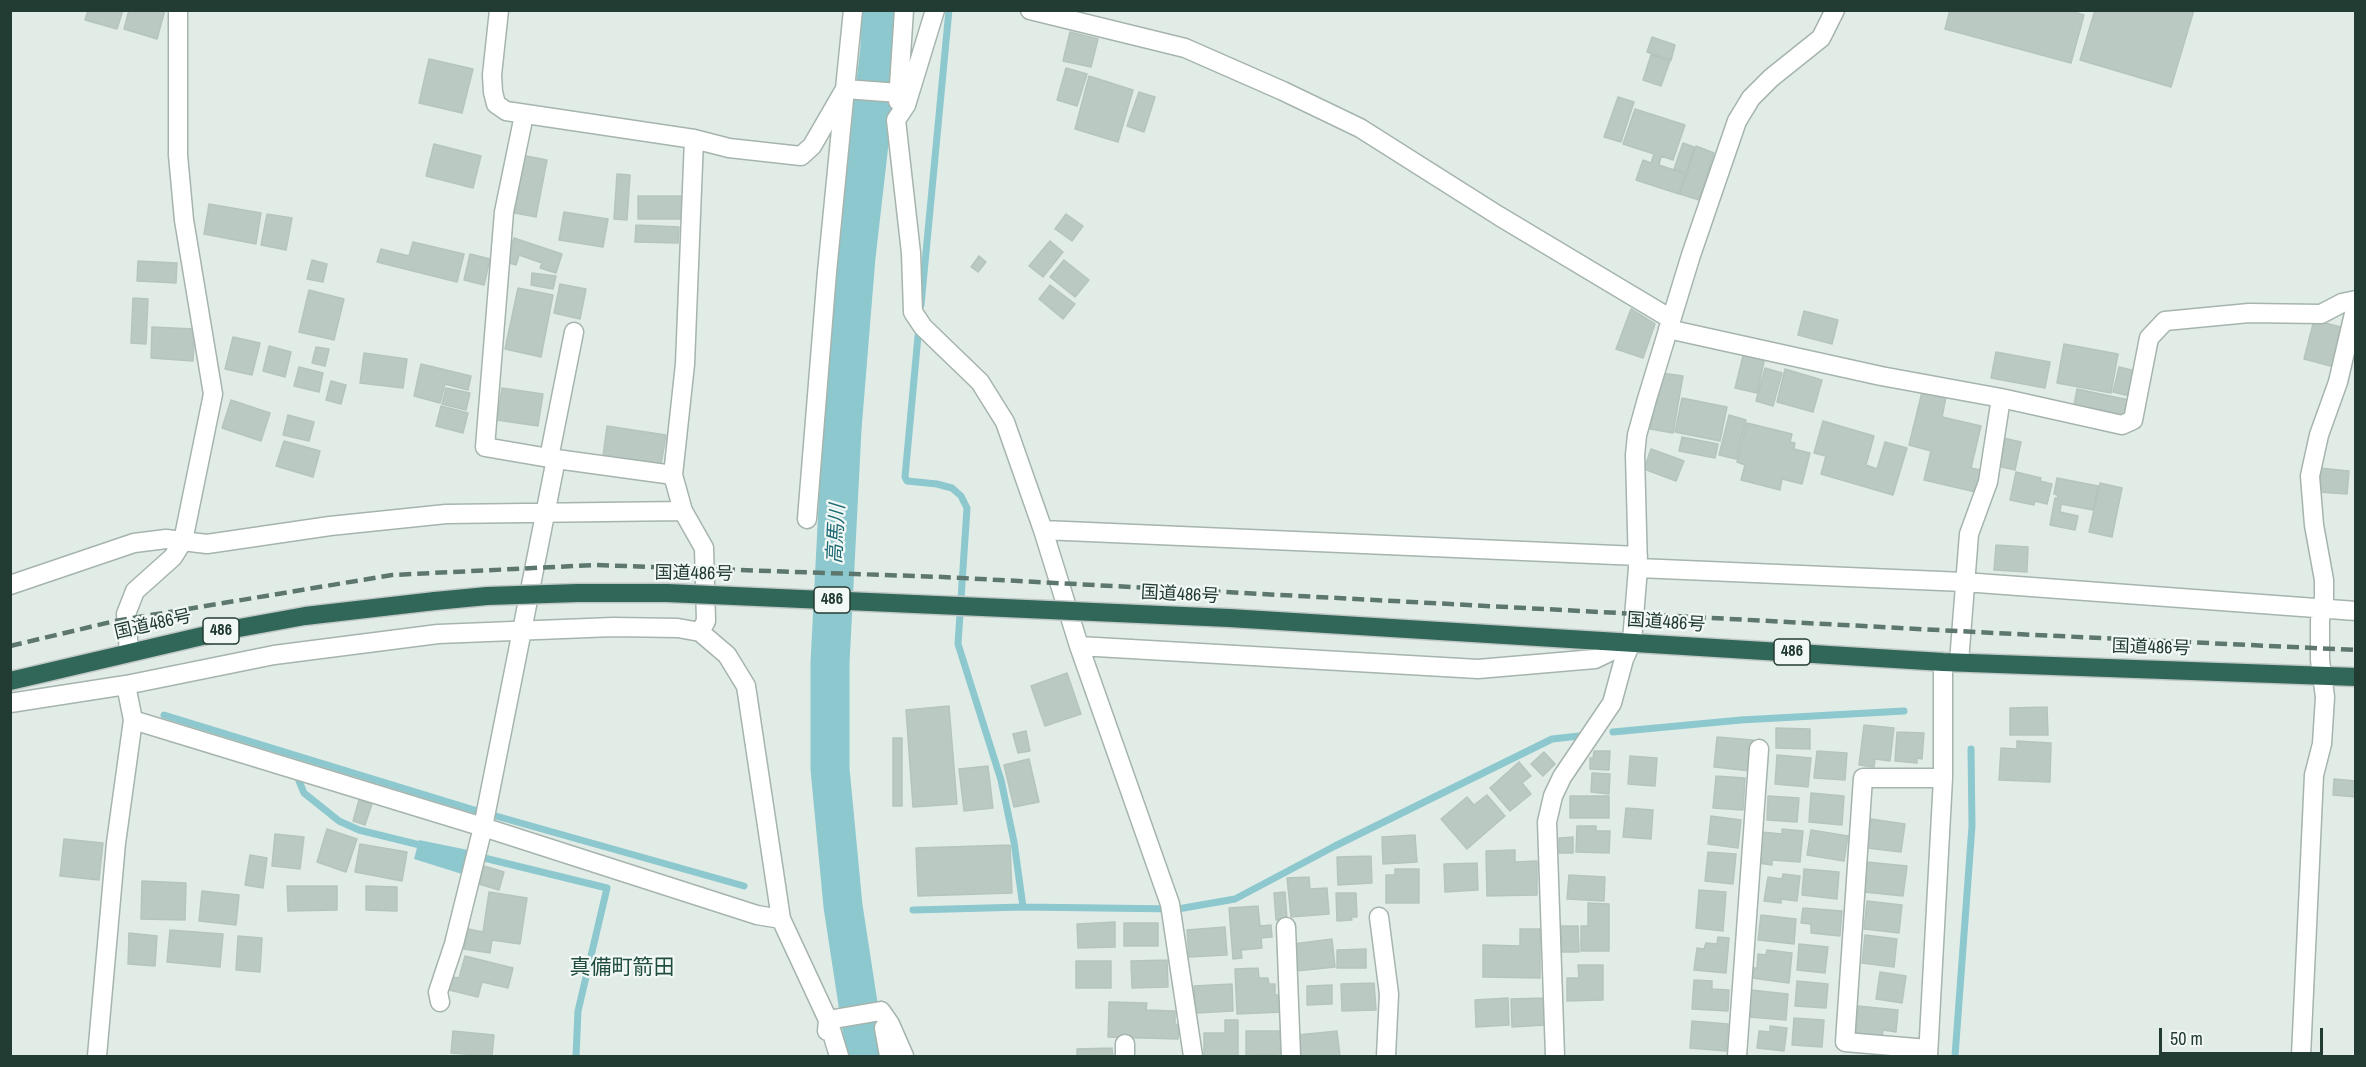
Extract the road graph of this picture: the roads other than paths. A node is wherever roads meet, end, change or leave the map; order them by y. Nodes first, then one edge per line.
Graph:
1 (178, 10) edge
2 (498, 10) edge
3 (852, 10) edge
4 (904, 10) edge
5 (935, 10) edge
6 (1030, 10) edge
7 (1835, 10) edge
8 (851, 89) junction
9 (894, 92) junction
10 (524, 115) junction
11 (896, 120) junction
12 (694, 139) junction
13 (2355, 302) edge
14 (1670, 324) junction
15 (574, 332) dead end
16 (2001, 398) junction
17 (553, 459) junction
18 (673, 475) junction
19 (547, 511) junction
20 (683, 511) junction
21 (807, 519) dead end
22 (1043, 530) junction
23 (183, 541) junction
24 (1638, 562) junction
25 (1964, 582) junction
26 (10, 585) edge
27 (2322, 609) junction
28 (2355, 611) edge
29 (521, 630) junction
30 (700, 632) junction
31 (1632, 641) junction
32 (1079, 646) junction
33 (129, 652) junction
34 (1951, 662) junction
35 (2322, 675) junction
36 (2355, 677) edge
37 (10, 681) edge
38 (126, 685) junction
39 (10, 703) edge
40 (133, 720) junction
41 (1759, 749) dead end
42 (1943, 778) junction
43 (484, 818) junction
44 (1379, 917) dead end
45 (781, 919) junction
46 (1286, 927) dead end
47 (440, 1002) dead end
48 (876, 1012) junction
49 (833, 1019) junction
50 (1928, 1053) edge
51 (97, 1056) edge
52 (827, 1056) edge
53 (839, 1056) edge
54 (889, 1056) edge
55 (904, 1056) edge
56 (1193, 1056) edge
57 (1291, 1056) edge
58 (1386, 1056) edge
59 (1555, 1056) edge
60 (1737, 1056) edge
61 (2301, 1056) edge

1 - 23 street
2 - 10 street
3 - 8 street
4 - 9 street
5 - 11 street
6 - 14 street
7 - 14 street
8 - 9 street
8 - 12 street
8 - 21 street
9 - 11 street
10 - 12 street
10 - 17 street
11 - 22 street
12 - 18 street
13 - 16 street
13 - 27 street
14 - 16 street
14 - 24 street
15 - 17 street
16 - 25 street
17 - 18 street
17 - 19 street
18 - 20 street
19 - 20 street
19 - 23 street
19 - 29 street
20 - 30 street
22 - 24 street
22 - 32 street
23 - 26 street
23 - 33 street
24 - 25 street
24 - 31 street
25 - 27 street
25 - 34 street
27 - 28 street
27 - 35 street
29 - 30 street
29 - 38 street
29 - 43 street
30 - 45 street
31 - 32 street
31 - 33 highway, 国道486号 / 486, bridge
31 - 34 highway, 国道486号 / 486
31 - 59 street
32 - 56 street
33 - 37 highway, 国道486号 / 486
34 - 35 highway, 国道486号 / 486
34 - 42 street
35 - 36 highway, 国道486号 / 486
35 - 61 street
38 - 39 street
38 - 40 street
40 - 43 street
40 - 51 street
41 - 60 street
42 - 50 street
42 - 50 street
43 - 45 street
43 - 47 street
44 - 58 street
45 - 49 street
46 - 57 street
48 - 49 street
48 - 54 street
48 - 55 street
49 - 52 street
49 - 53 street

